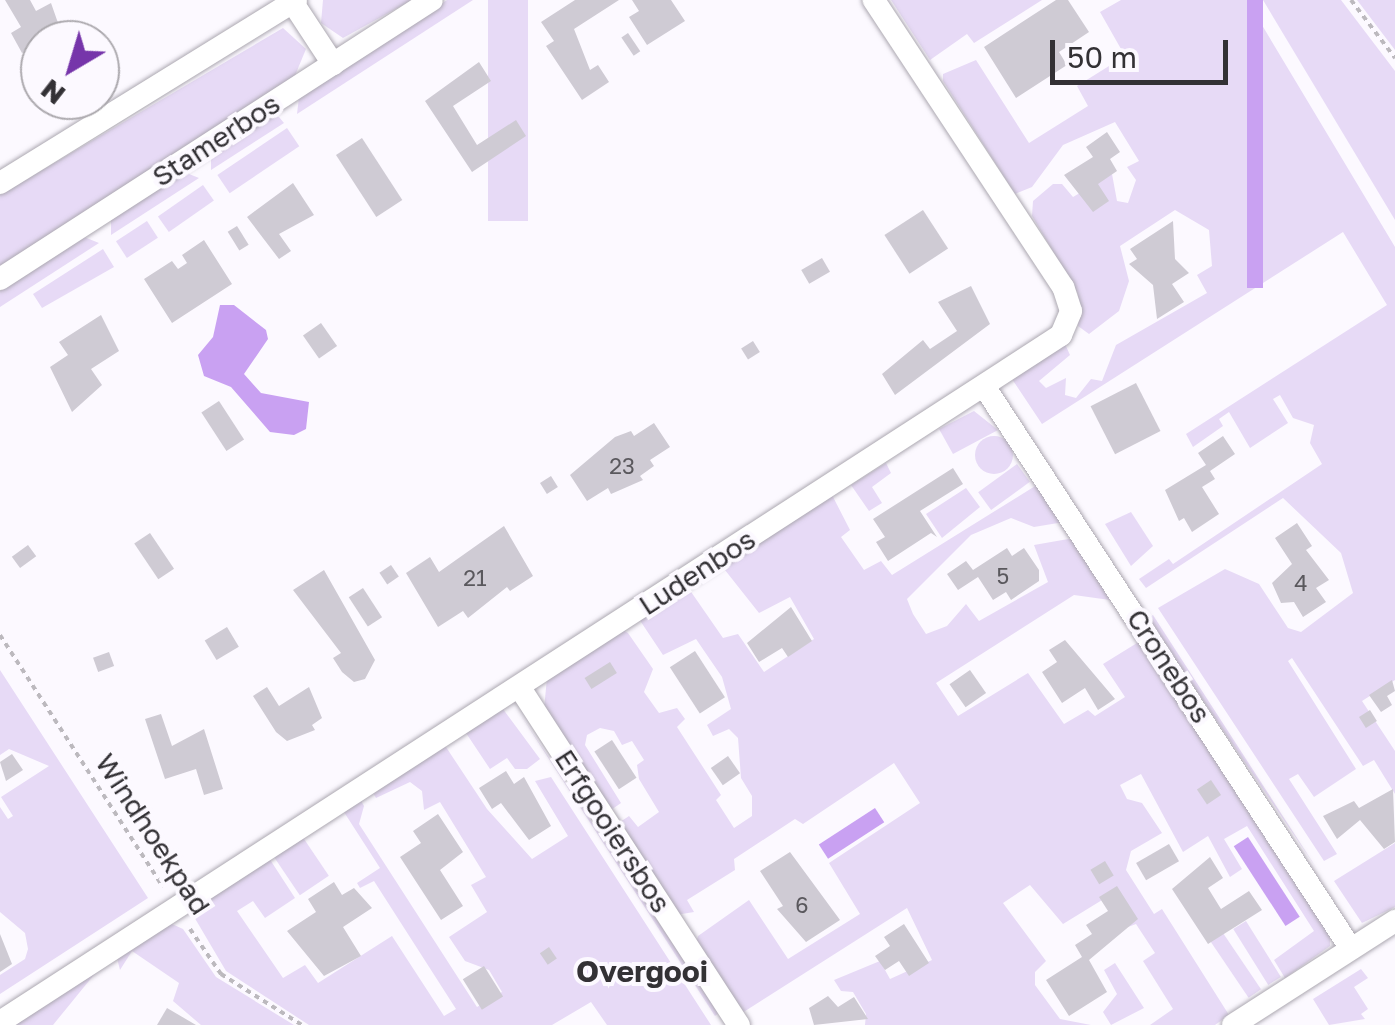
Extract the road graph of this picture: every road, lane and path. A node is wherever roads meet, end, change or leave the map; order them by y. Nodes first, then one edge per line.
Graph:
1 (432, 0) edge
2 (874, 0) edge
3 (1350, 0) edge
4 (293, 1) edge
5 (1395, 58) edge
6 (333, 64) junction
7 (0, 183) edge
8 (0, 280) edge
9 (984, 386) junction
10 (0, 635) edge
11 (520, 688) junction
12 (178, 910) junction
13 (1395, 921) edge
14 (1350, 949) junction
15 (0, 1022) edge
16 (302, 1025) edge
17 (739, 1025) edge
18 (1233, 1025) edge

1 - 6 street, Stamerbos
2 - 9 street, Ludenbos
3 - 5 path
4 - 6 street
4 - 7 street
6 - 8 street, Stamerbos
9 - 11 street, Ludenbos
9 - 14 street, Cronebos
10 - 12 path, Windhoekpad
11 - 12 street, Ludenbos
11 - 17 street, Erfgooiersbos
12 - 15 street, Ludenbos
12 - 16 path, Windhoekpad
13 - 14 street
14 - 18 street

